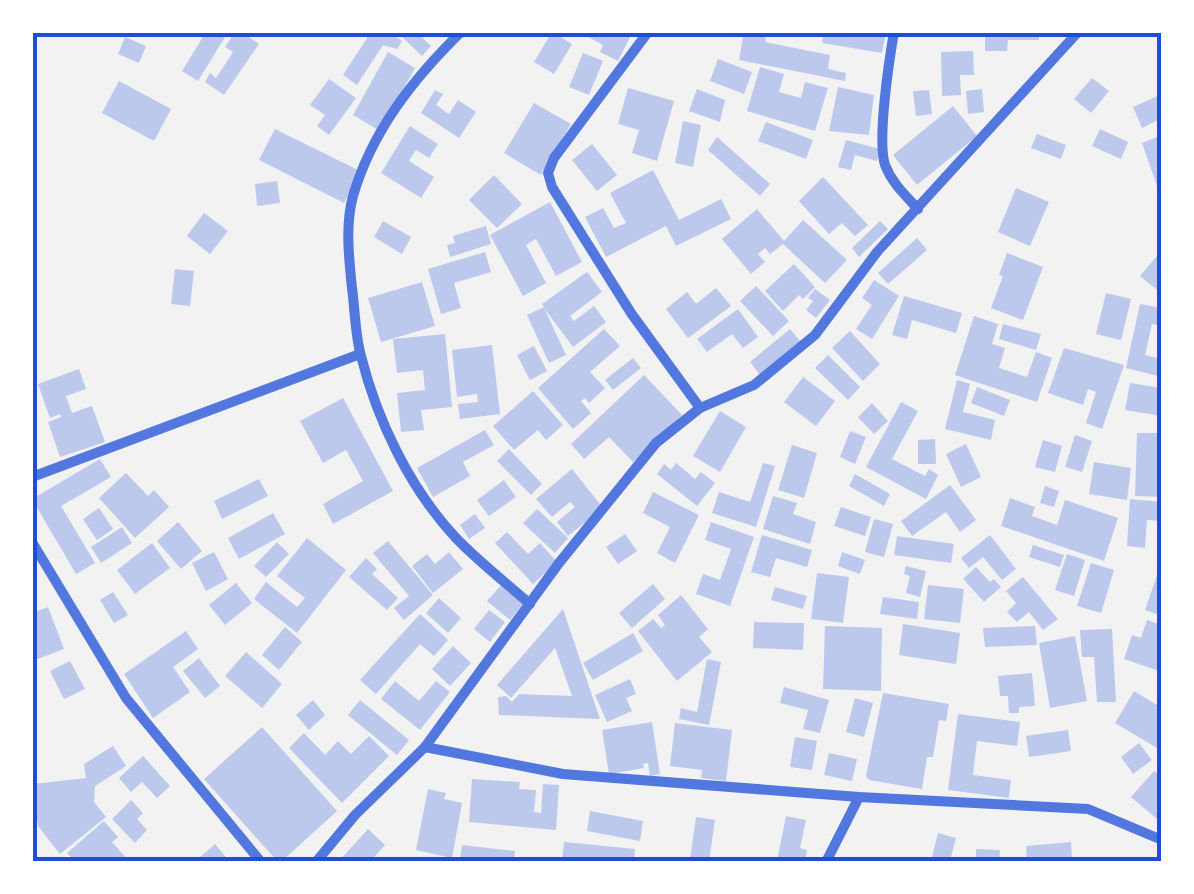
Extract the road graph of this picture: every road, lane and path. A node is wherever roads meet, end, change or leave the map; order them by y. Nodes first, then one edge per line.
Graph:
1 (461, 32) edge
2 (648, 32) edge
3 (894, 32) edge
4 (1078, 32) edge
5 (918, 209) junction
6 (360, 354) junction
7 (700, 408) junction
8 (32, 478) edge
9 (32, 542) edge
10 (530, 604) junction
11 (425, 747) junction
12 (859, 797) junction
13 (1162, 840) edge
14 (260, 862) edge
15 (316, 862) edge
16 (826, 862) edge

1 - 6 street
2 - 7 street
3 - 5 street
4 - 5 street
5 - 7 street
6 - 8 street
6 - 10 street
7 - 10 street
9 - 14 street
10 - 11 street
11 - 12 street
11 - 15 street
12 - 13 street
12 - 16 street

